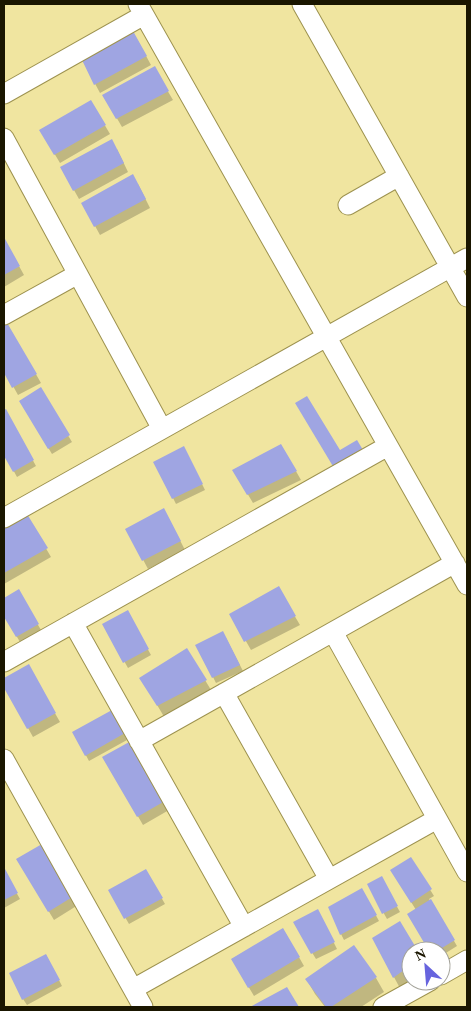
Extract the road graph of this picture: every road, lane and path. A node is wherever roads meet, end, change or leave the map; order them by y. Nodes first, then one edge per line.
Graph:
1 (302, 4) edge
2 (141, 10) edge
3 (4, 94) edge
4 (4, 138) edge
5 (399, 176) junction
6 (348, 205) dead end
7 (467, 258) edge
8 (450, 267) junction
9 (78, 274) junction
10 (467, 297) edge
11 (4, 315) edge
12 (326, 337) junction
13 (162, 429) junction
14 (388, 446) junction
15 (4, 518) edge
16 (455, 563) junction
17 (467, 585) edge
18 (73, 623) junction
19 (332, 632) junction
20 (4, 662) edge
21 (224, 693) junction
22 (139, 740) junction
23 (4, 759) edge
24 (437, 818) junction
25 (467, 872) edge
26 (329, 879) junction
27 (244, 927) junction
28 (467, 960) edge
29 (451, 969) edge
30 (133, 989) junction
31 (412, 991) edge
32 (143, 1007) edge
33 (383, 1007) edge

1 - 5 street
2 - 3 street
2 - 12 street
4 - 9 street
5 - 6 street
5 - 8 street
7 - 8 street
8 - 10 street
8 - 12 street
9 - 11 street
9 - 13 street
12 - 13 street
12 - 14 street
13 - 15 street
14 - 16 street
14 - 18 street
16 - 17 street
16 - 19 street
18 - 20 street
18 - 22 street
19 - 21 street
19 - 24 street
21 - 22 street
21 - 26 street
22 - 27 street
23 - 30 street
24 - 25 street
24 - 26 street
26 - 27 street
27 - 30 street
28 - 29 street
30 - 32 street
31 - 33 street

